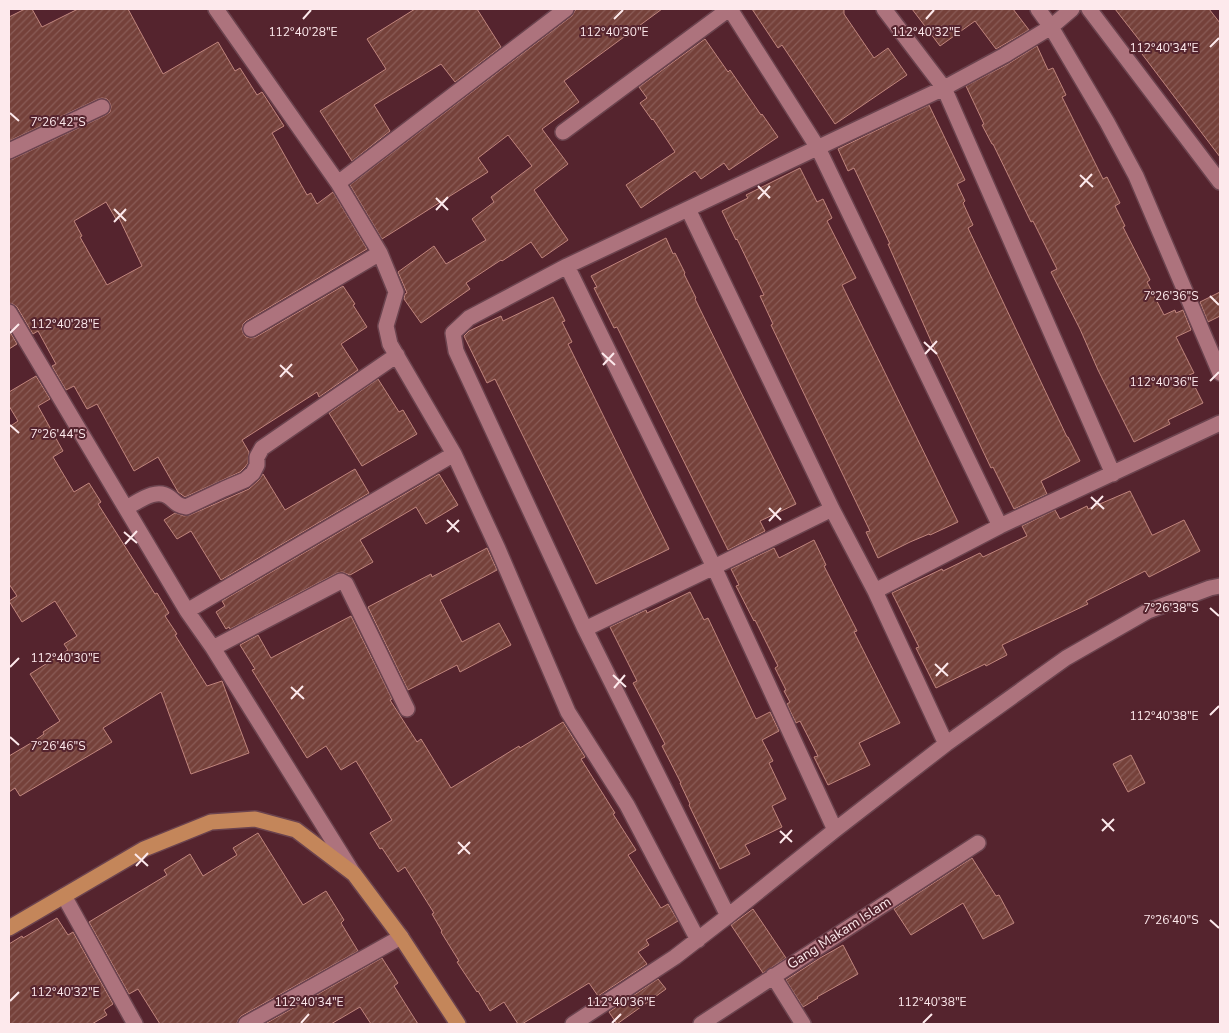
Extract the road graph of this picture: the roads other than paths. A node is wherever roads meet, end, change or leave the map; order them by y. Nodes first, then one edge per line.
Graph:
1 (216, 9) edge
2 (566, 9) edge
3 (729, 9) edge
4 (884, 9) edge
5 (1038, 9) edge
6 (1072, 9) edge
7 (1090, 9) edge
8 (1051, 27) junction
9 (944, 88) junction
10 (102, 107) dead end
11 (563, 132) dead end
12 (818, 148) junction
13 (9, 151) edge
14 (1220, 182) edge
15 (338, 183) junction
16 (688, 209) junction
17 (380, 253) junction
18 (567, 266) junction
19 (9, 312) edge
20 (251, 329) dead end
21 (397, 355) junction
22 (1220, 373) edge
23 (1220, 423) edge
24 (454, 454) junction
25 (1113, 474) junction
26 (126, 508) junction
27 (832, 509) junction
28 (1000, 526) junction
29 (714, 567) junction
30 (1220, 586) edge
31 (875, 591) junction
32 (188, 611) junction
33 (585, 629) junction
34 (213, 648) junction
35 (407, 709) dead end
36 (946, 744) junction
37 (835, 830) junction
38 (978, 843) dead end
39 (354, 874) junction
40 (64, 896) junction
41 (728, 916) junction
42 (9, 928) edge
43 (402, 937) junction
44 (698, 940) junction
45 (773, 976) junction
46 (135, 1024) edge
47 (246, 1024) edge
48 (458, 1024) edge
49 (573, 1024) edge
50 (701, 1024) edge
51 (803, 1024) edge

1 - 15 street
2 - 15 street
3 - 11 street
3 - 12 street
4 - 9 street
5 - 8 street
6 - 8 street
7 - 14 street
8 - 9 street
8 - 22 street
9 - 12 street
9 - 25 street
10 - 13 street
12 - 16 street
12 - 28 street
15 - 17 street
16 - 18 street
16 - 27 street
17 - 20 street
17 - 21 street
18 - 29 street
18 - 33 street
19 - 26 street
21 - 24 street
21 - 26 street
23 - 25 street
24 - 32 street
24 - 44 street
25 - 28 street
26 - 32 street
27 - 29 street
27 - 31 street
28 - 31 street
29 - 33 street
29 - 37 street
30 - 36 street
31 - 36 street
32 - 34 street
33 - 41 street
34 - 35 street
34 - 39 street
36 - 37 street
37 - 41 street
38 - 45 street, Gang Makam Islam
39 - 40 main road
39 - 43 main road
40 - 42 main road
40 - 46 street
41 - 44 street
43 - 47 street
43 - 48 main road
44 - 49 street
45 - 50 street, Gang Makam Islam
45 - 51 street

